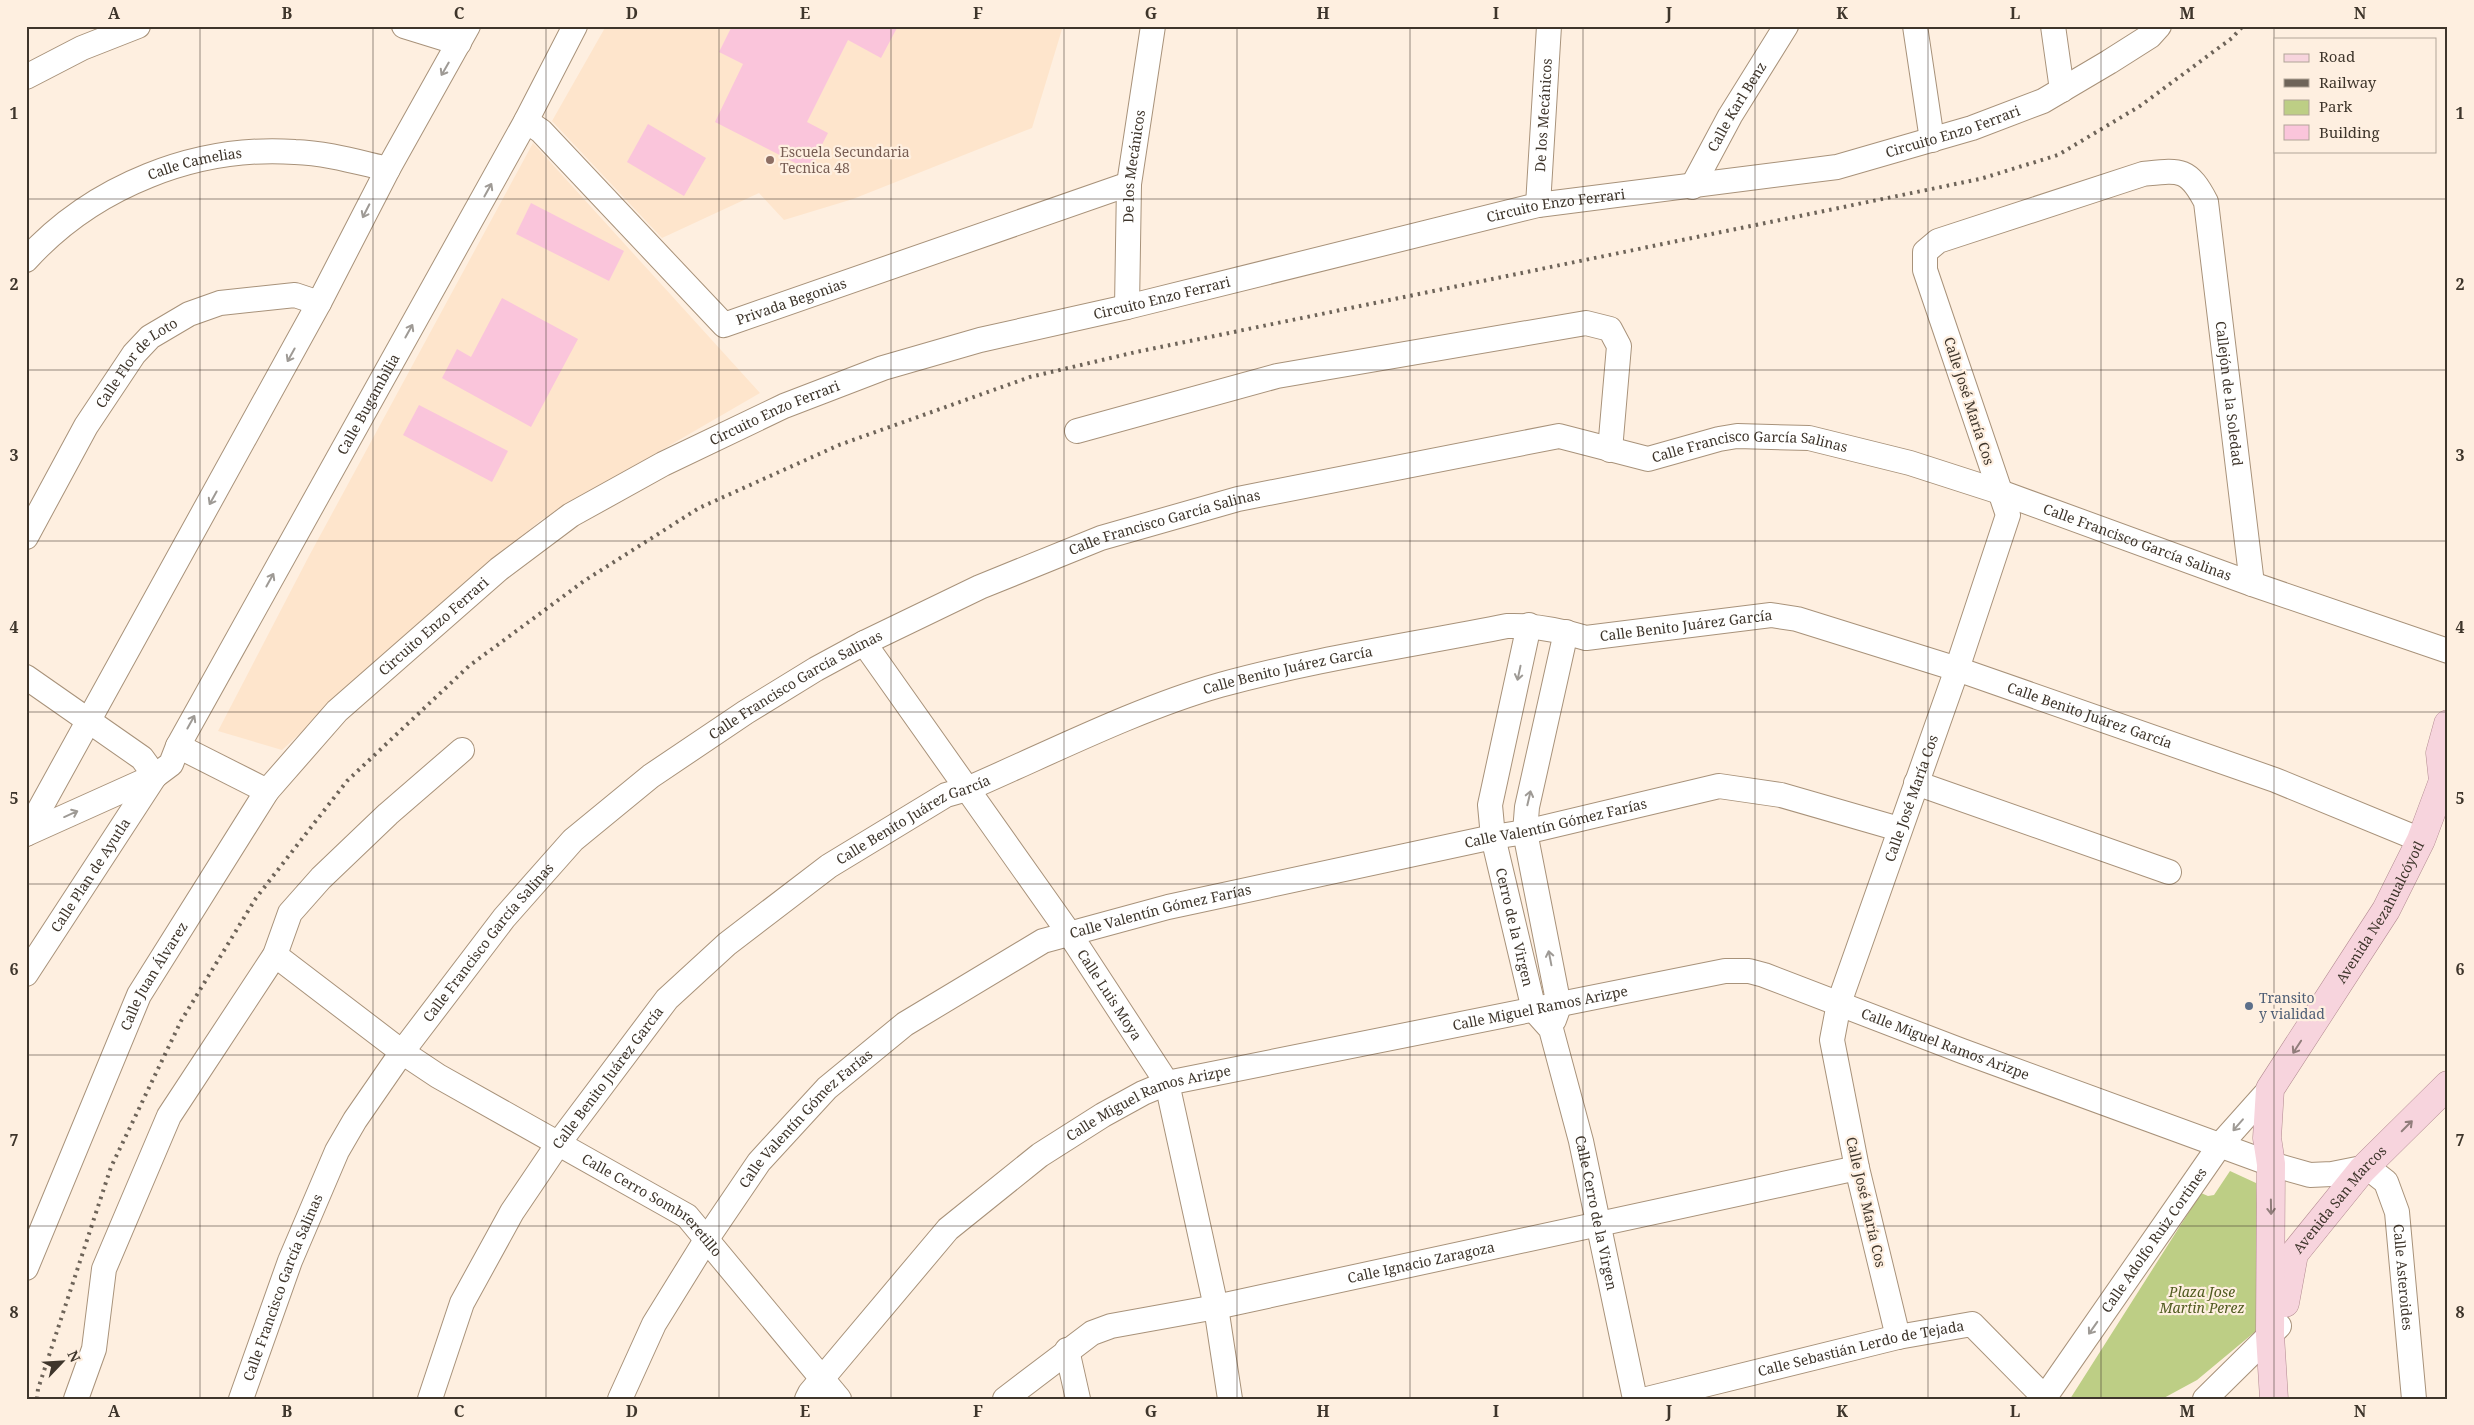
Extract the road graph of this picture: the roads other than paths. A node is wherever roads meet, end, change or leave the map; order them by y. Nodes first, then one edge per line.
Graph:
1 (138, 26) edge
2 (404, 26) edge
3 (575, 26) edge
4 (1153, 26) edge
5 (1549, 26) edge
6 (1786, 26) edge
7 (1915, 26) edge
8 (2052, 26) edge
9 (2159, 26) edge
10 (464, 35) edge
11 (26, 77) edge
12 (2062, 90) junction
13 (526, 122) junction
14 (1932, 140) junction
15 (388, 169) junction
16 (1129, 184) junction
17 (1692, 187) junction
18 (2206, 202) joint
19 (1538, 205) junction
20 (26, 260) edge
21 (320, 303) junction
22 (1127, 307) junction
23 (1077, 431) dead end
24 (1610, 450) junction
25 (2000, 492) junction
26 (26, 537) edge
27 (2252, 584) junction
28 (1529, 625) junction
29 (1566, 632) junction
30 (864, 643) junction
31 (2448, 652) edge
32 (1957, 670) junction
33 (26, 677) edge
34 (90, 721) junction
35 (2448, 724) edge
36 (178, 746) junction
37 (462, 750) dead end
38 (155, 776) junction
39 (2445, 778) edge
40 (1916, 783) junction
41 (967, 789) junction
42 (267, 791) junction
43 (1899, 829) junction
44 (1525, 832) junction
45 (26, 834) edge
46 (1493, 837) junction
47 (2421, 840) junction
48 (2169, 872) dead end
49 (1069, 933) junction
50 (275, 955) junction
51 (26, 974) edge
52 (1839, 1003) junction
53 (1559, 1006) junction
54 (1534, 1010) junction
55 (1551, 1029) junction
56 (402, 1052) junction
57 (1167, 1083) junction
58 (2448, 1085) edge
59 (2270, 1088) junction
60 (558, 1144) junction
61 (2220, 1145) junction
62 (2271, 1164) junction
63 (2367, 1167) junction
64 (1857, 1168) junction
65 (1600, 1225) junction
66 (706, 1240) junction
67 (26, 1268) edge
68 (1216, 1307) junction
69 (2276, 1329) junction
70 (1898, 1337) junction
71 (1067, 1350) junction
72 (823, 1379) junction
73 (2046, 1398) edge
74 (76, 1399) edge
75 (241, 1399) edge
76 (430, 1399) edge
77 (620, 1399) edge
78 (807, 1399) edge
79 (839, 1399) edge
80 (1006, 1399) edge
81 (1078, 1399) edge
82 (1230, 1399) edge
83 (1635, 1399) edge
84 (1647, 1399) edge
85 (2205, 1399) edge
86 (2274, 1399) edge
87 (2287, 1399) edge
88 (2414, 1399) edge

1 - 11 street
2 - 10 street
3 - 13 street, Calle Bugambilia
4 - 16 street, De los Mecánicos
5 - 19 street, De los Mecánicos
6 - 17 street, Calle Karl Benz
7 - 14 street
8 - 12 street
9 - 12 street, Circuito Enzo Ferrari
10 -> 15 street
12 - 14 street, Circuito Enzo Ferrari
13 - 16 street, Privada Begonias
36 -> 13 street, Calle Bugambilia
14 - 17 street, Circuito Enzo Ferrari
15 - 20 street, Calle Camelias
15 -> 21 street
16 - 22 street, De los Mecánicos
17 - 19 street, Circuito Enzo Ferrari
18 - 25 street, Calle José María Cos
18 - 27 street, Callejón de la Soledad
19 - 22 street, Circuito Enzo Ferrari
21 - 26 street, Calle Flor de Loto
21 -> 34 street
22 - 42 street, Circuito Enzo Ferrari
23 - 24 street
24 - 25 street, Calle Francisco García Salinas
24 - 30 street, Calle Francisco García Salinas
25 - 27 street, Calle Francisco García Salinas
25 - 32 street, Calle José María Cos
27 - 31 street, Calle Francisco García Salinas
28 - 29 street, Calle Benito Juárez García
28 - 41 street, Calle Benito Juárez García
28 -> 46 street, Cerro de la Virgen
29 - 32 street, Calle Benito Juárez García
44 -> 29 street, Cerro de la Virgen
30 - 41 street, Calle Luis Moya
30 - 56 street, Calle Francisco García Salinas
32 - 40 street, Calle José María Cos
32 - 47 street, Calle Benito Juárez García
33 - 34 street
34 - 38 street
34 - 45 street
35 - 39 main road, Avenida Nezahualcóyotl
36 - 38 street, Calle Bugambilia
36 - 42 street
37 - 50 street
45 -> 38 street
38 - 51 street, Calle Plan de Ayutla
39 - 47 main road, Avenida Nezahualcóyotl
40 - 43 street, Calle José María Cos
40 - 48 street
41 - 49 street, Calle Luis Moya
41 - 60 street, Calle Benito Juárez García
42 - 67 street, Calle Juan Álvarez
43 - 44 street, Calle Valentín Gómez Farías
43 - 52 street, Calle José María Cos
44 - 46 street, Calle Valentín Gómez Farías
53 -> 44 street, Cerro de la Virgen
46 - 49 street, Calle Valentín Gómez Farías
46 - 54 street, Cerro de la Virgen
47 -> 59 main road, Avenida Nezahualcóyotl
49 - 57 street, Calle Luis Moya
49 - 66 street, Calle Valentín Gómez Farías
50 - 56 street, Calle Cerro Sombreretillo
50 - 74 street
52 - 53 street, Calle Miguel Ramos Arizpe
52 - 61 street, Calle Miguel Ramos Arizpe
52 - 64 street, Calle José María Cos
53 - 54 street, Calle Miguel Ramos Arizpe
53 - 55 street
54 - 55 street, Cerro de la Virgen
54 - 57 street, Calle Miguel Ramos Arizpe
55 - 65 street, Calle Cerro de la Virgen
56 - 60 street, Calle Cerro Sombreretillo
56 - 75 street, Calle Francisco García Salinas
57 - 68 street, Calle Luis Moya
57 - 72 street, Calle Miguel Ramos Arizpe
63 -> 58 main road, Avenida San Marcos
59 -> 61 street, Calle Adolfo Ruiz Cortines
59 - 62 main road
60 - 66 street, Calle Cerro Sombreretillo
60 - 76 street, Calle Benito Juárez García
61 - 62 street, Calle Miguel Ramos Arizpe
61 -> 73 street, Calle Adolfo Ruiz Cortines
62 - 63 street, Calle Miguel Ramos Arizpe
62 -> 69 main road
63 - 69 main road, Avenida San Marcos
63 - 88 street, Calle Asteroides
64 - 65 street, Calle Ignacio Zaragoza
64 - 70 street, Calle José María Cos
65 - 68 street, Calle Ignacio Zaragoza
65 - 83 street, Calle Cerro de la Virgen
66 - 72 street, Calle Cerro Sombreretillo
66 - 77 street, Calle Valentín Gómez Farías
68 - 71 street, Calle Ignacio Zaragoza
68 - 82 street, Calle Luis Moya
69 - 85 street
69 - 86 main road, Avenida San Marcos
69 - 87 main road, Avenida San Marcos
70 - 73 street, Calle Sebastián Lerdo de Tejada
70 - 84 street, Calle Sebastián Lerdo de Tejada
71 - 80 street, Calle Ignacio Zaragoza
71 - 81 street
72 - 78 street, Calle Miguel Ramos Arizpe
72 - 79 street, Calle Cerro Sombreretillo

